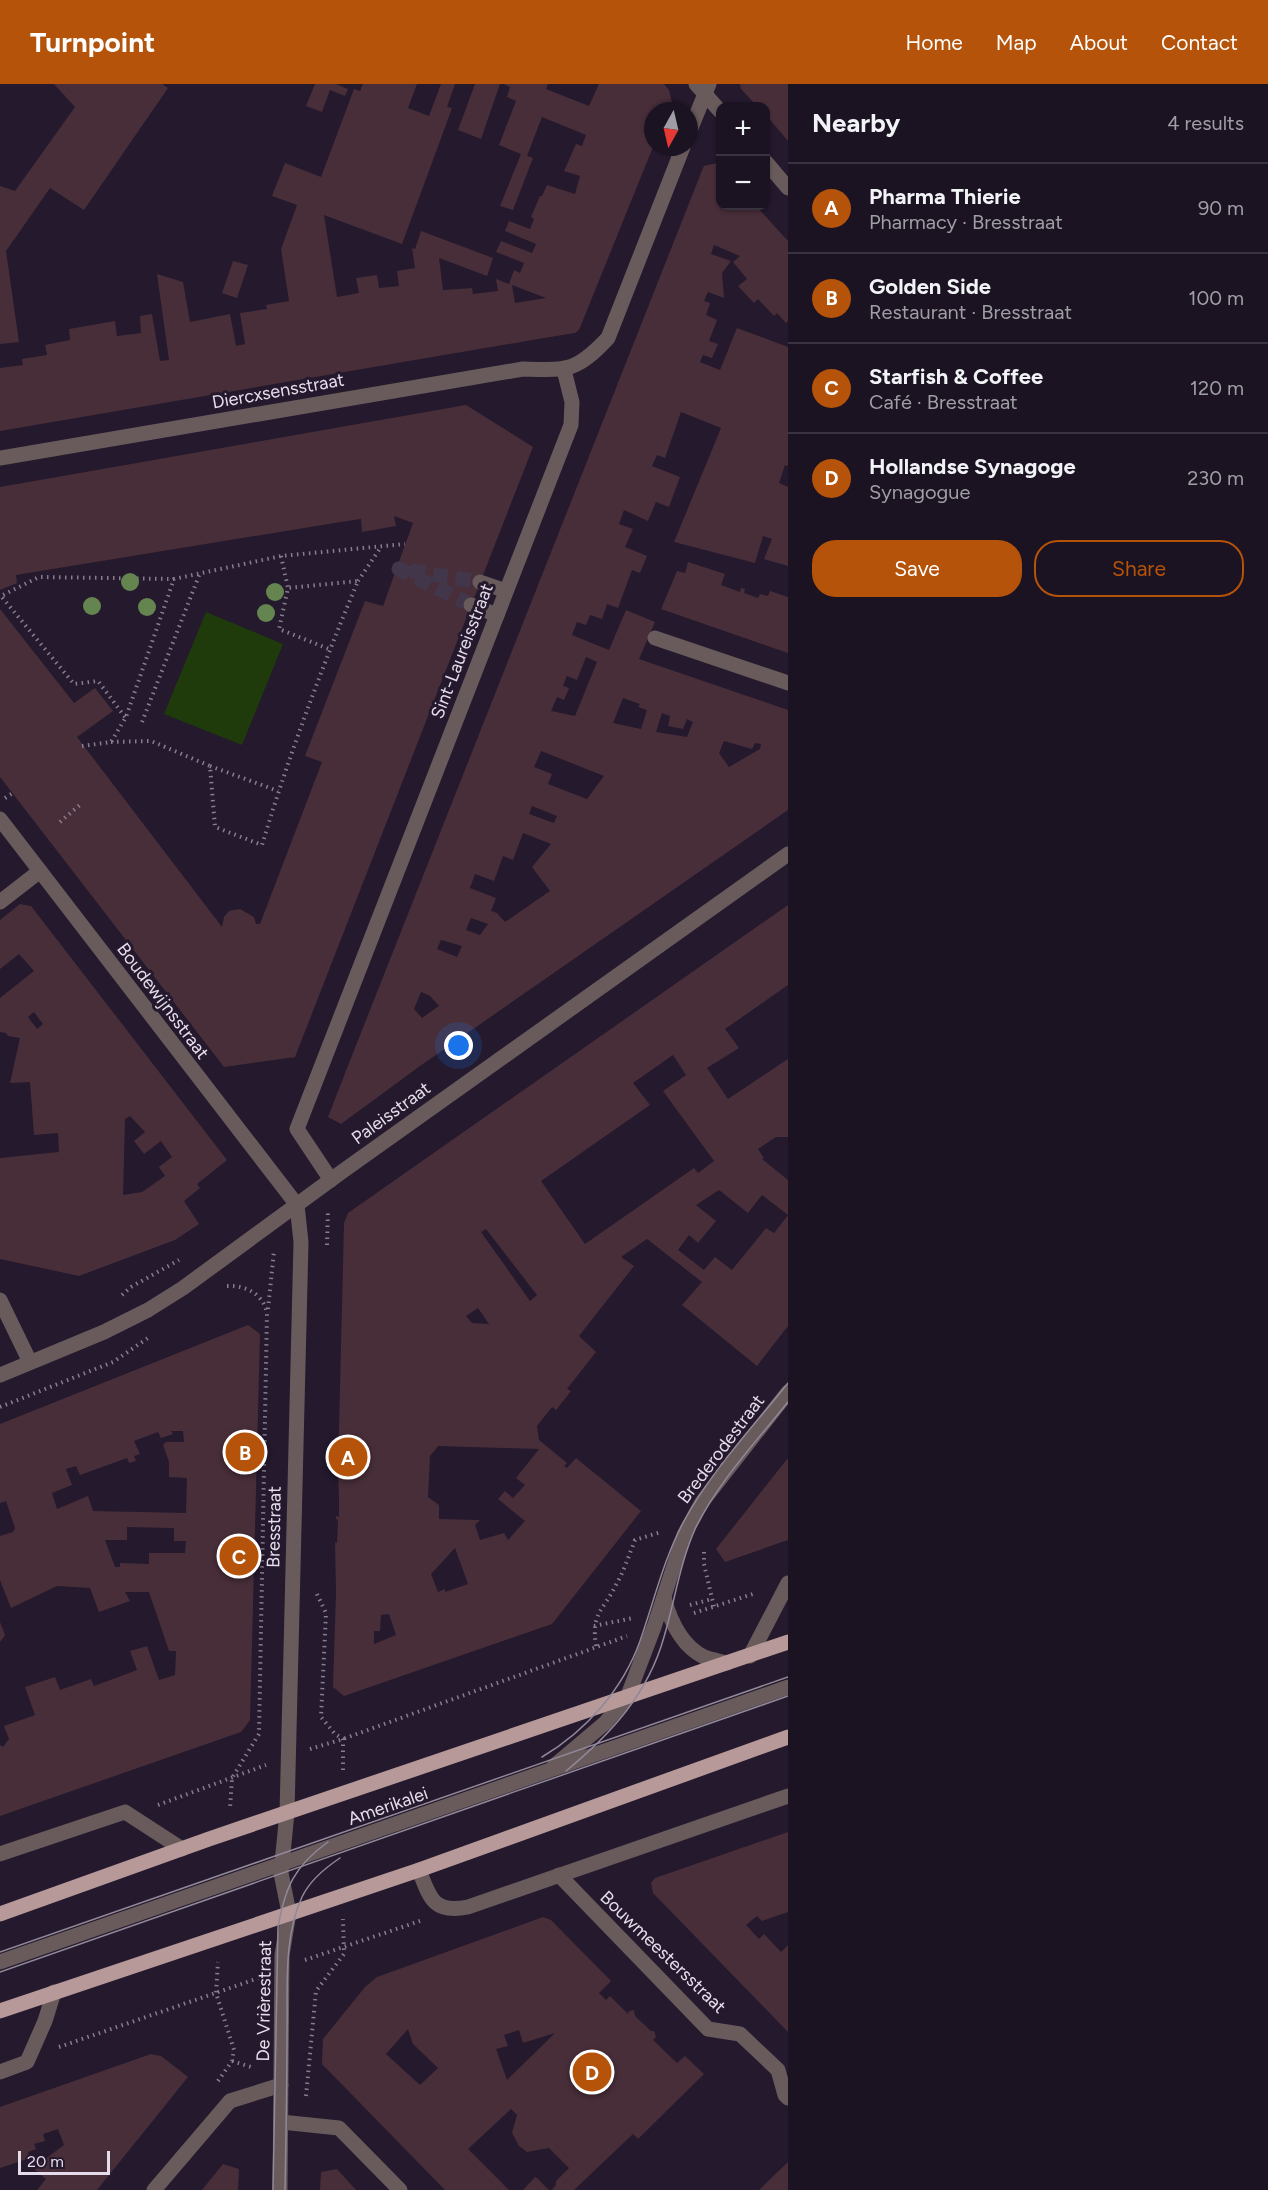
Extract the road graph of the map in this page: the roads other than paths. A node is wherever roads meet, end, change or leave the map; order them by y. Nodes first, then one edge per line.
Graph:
1 (703, 87) edge
2 (698, 103) edge
3 (716, 105) edge
4 (680, 156) edge
5 (770, 168) edge
6 (788, 188) edge
7 (564, 370) junction
8 (0, 458) edge
9 (480, 582) tunnel mouth
10 (506, 591) junction
11 (471, 605) tunnel mouth
12 (497, 615) junction
13 (655, 638) dead end
14 (788, 683) edge
15 (0, 819) edge
16 (788, 854) edge
17 (40, 871) junction
18 (0, 902) edge
19 (331, 1180) junction
20 (297, 1205) junction
21 (0, 1300) edge
22 (30, 1362) junction
23 (0, 1375) edge
24 (788, 1392) edge
25 (786, 1586) edge
26 (664, 1598) junction
27 (788, 1642) edge
28 (750, 1656) junction
29 (727, 1663) junction
30 (788, 1688) edge
31 (627, 1698) junction
32 (788, 1737) edge
33 (545, 1773) junction
34 (788, 1796) edge
35 (287, 1814) junction
36 (182, 1849) junction
37 (0, 1854) edge
38 (282, 1863) junction
39 (419, 1870) junction
40 (560, 1875) junction
41 (289, 1913) junction
42 (0, 1914) edge
43 (0, 1962) edge
44 (54, 1992) junction
45 (0, 2011) edge
46 (0, 2072) edge
47 (281, 2085) junction
48 (788, 2098) edge
49 (281, 2122) junction
50 (154, 2190) edge
51 (280, 2190) edge
52 (400, 2190) edge

1 - 2 street
1 - 3 street
4 - 7 street
5 - 6 street
7 - 8 street, Diercxsensstraat
7 - 10 street, Sint-Laureisstraat
9 - 10 street
10 - 12 street, Sint-Laureisstraat
11 - 12 street
12 - 19 street, Sint-Laureisstraat
13 - 14 street
15 - 17 street, Boudewijnsstraat
16 - 19 street, Paleisstraat
17 - 18 street
17 - 20 street, Boudewijnsstraat
19 - 20 street, Paleisstraat
20 - 22 street, Paleisstraat
20 - 35 street, Bresstraat
21 - 22 street
22 - 23 street, Paleisstraat
24 - 26 street, Brederodestraat
25 - 28 street
26 - 29 street
26 - 31 street, Brederodestraat
27 - 28 main road, Amerikalei
28 - 29 main road, Amerikalei
29 - 31 main road, Amerikalei
30 - 33 street, Amerikalei
31 - 33 street, Brederodestraat
31 - 35 main road, Amerikalei
32 - 39 main road
33 - 38 street, Amerikalei
34 - 40 street
35 - 36 main road, Amerikalei
35 - 38 street, De Vrièrestraat
36 - 37 street
36 - 42 main road, Amerikalei
38 - 41 street, De Vrièrestraat
38 - 43 street, Amerikalei
39 - 40 street
39 - 41 main road
40 - 48 street, Bouwmeestersstraat
41 - 44 main road
41 - 47 street, De Vrièrestraat
44 - 45 main road
44 - 46 street
47 - 49 street, De Vrièrestraat
47 - 50 street
49 - 51 street, De Vrièrestraat
49 - 52 street

